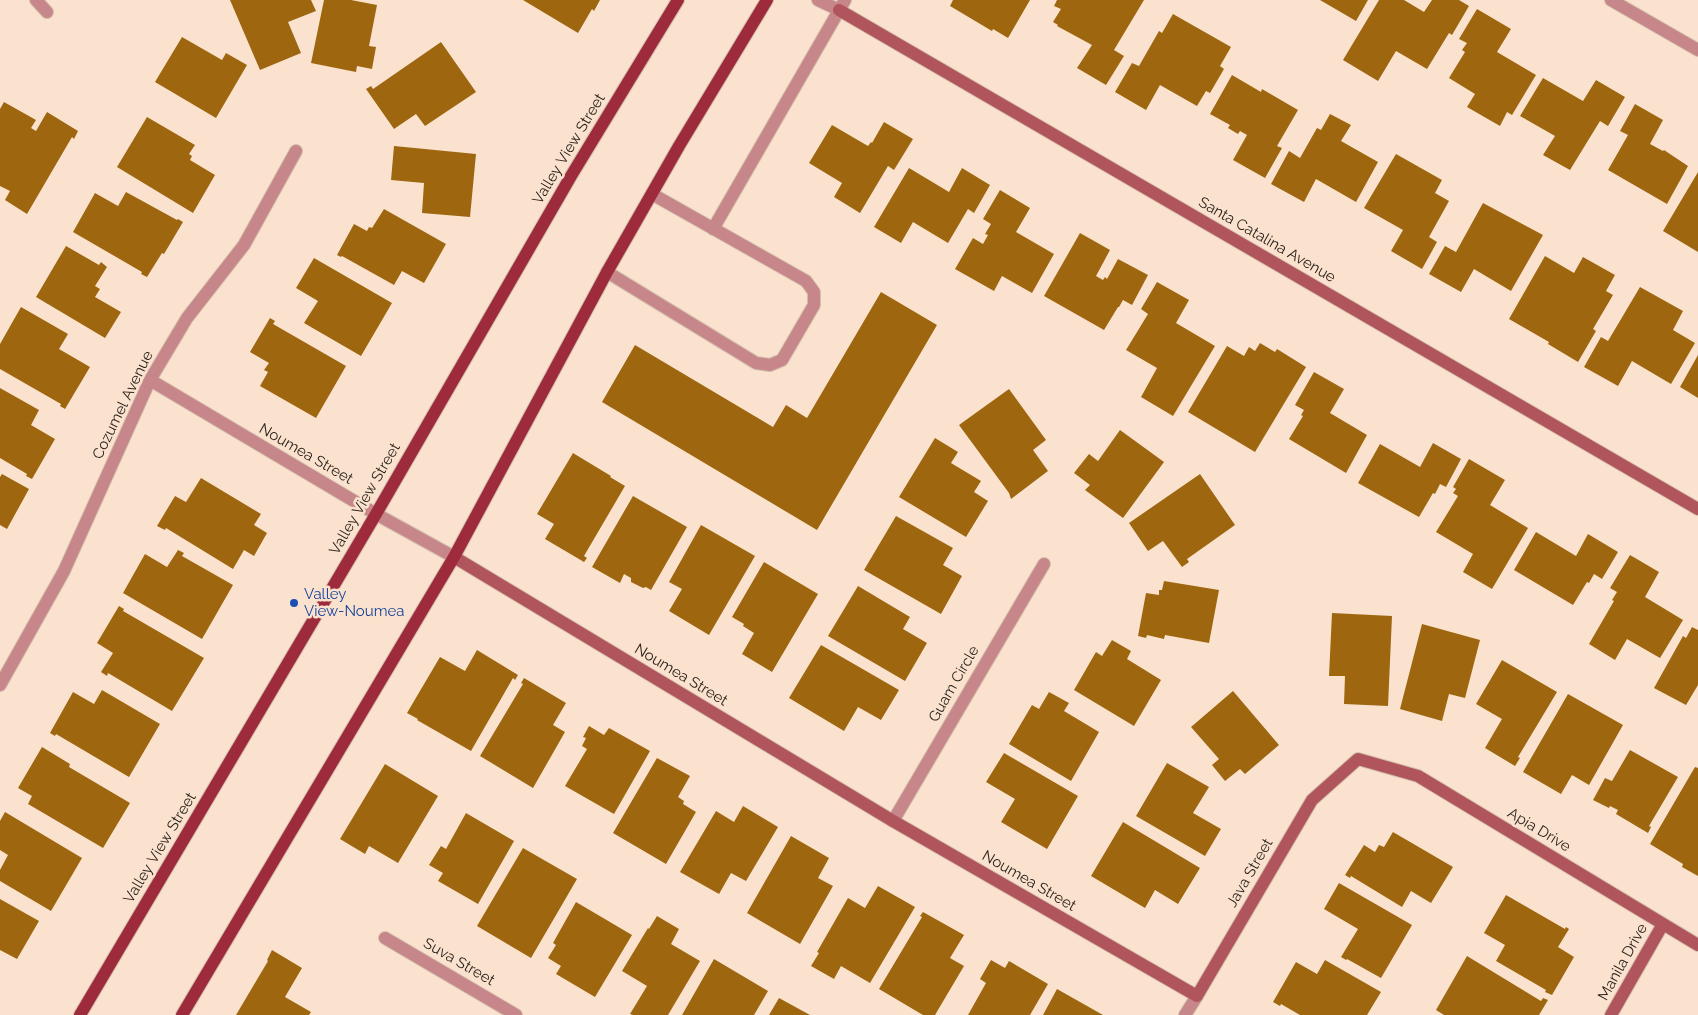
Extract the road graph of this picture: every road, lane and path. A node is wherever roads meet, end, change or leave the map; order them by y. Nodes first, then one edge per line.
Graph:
1 (36, 0) edge
2 (678, 0) edge
3 (766, 0) edge
4 (818, 0) edge
5 (1612, 0) edge
6 (842, 5) edge
7 (47, 12) dead end
8 (1698, 50) edge
9 (296, 151) dead end
10 (652, 194) junction
11 (713, 229) junction
12 (607, 272) junction
13 (150, 380) junction
14 (1698, 509) edge
15 (376, 514) junction
16 (454, 557) junction
17 (1044, 564) dead end
18 (0, 685) edge
19 (1358, 759) joint
20 (893, 821) junction
21 (1663, 924) junction
22 (385, 938) dead end
23 (1698, 945) edge
24 (1197, 996) junction
25 (80, 1015) edge
26 (182, 1015) edge
27 (516, 1015) edge
28 (1185, 1015) edge
29 (1611, 1015) edge

1 - 7 street
2 - 15 main road, Valley View Street
3 - 10 main road
4 - 6 street, Santa Catalina Avenue
5 - 8 street
6 - 11 street
6 - 14 street, Santa Catalina Avenue
9 - 13 street, Cozumel Avenue
10 - 11 street
10 - 12 main road
11 - 12 street
12 - 16 main road
13 - 15 street, Noumea Street
13 - 18 street, Cozumel Avenue
15 - 16 street, Noumea Street
15 - 25 main road, Valley View Street
16 - 20 street, Noumea Street
16 - 26 main road
17 - 20 street, Guam Circle
19 - 21 street, Apia Drive
19 - 24 street, Java Street
20 - 24 street, Noumea Street
21 - 23 street, Apia Drive
21 - 29 street, Manila Drive
22 - 27 street, Suva Street
24 - 28 street, Java Street

